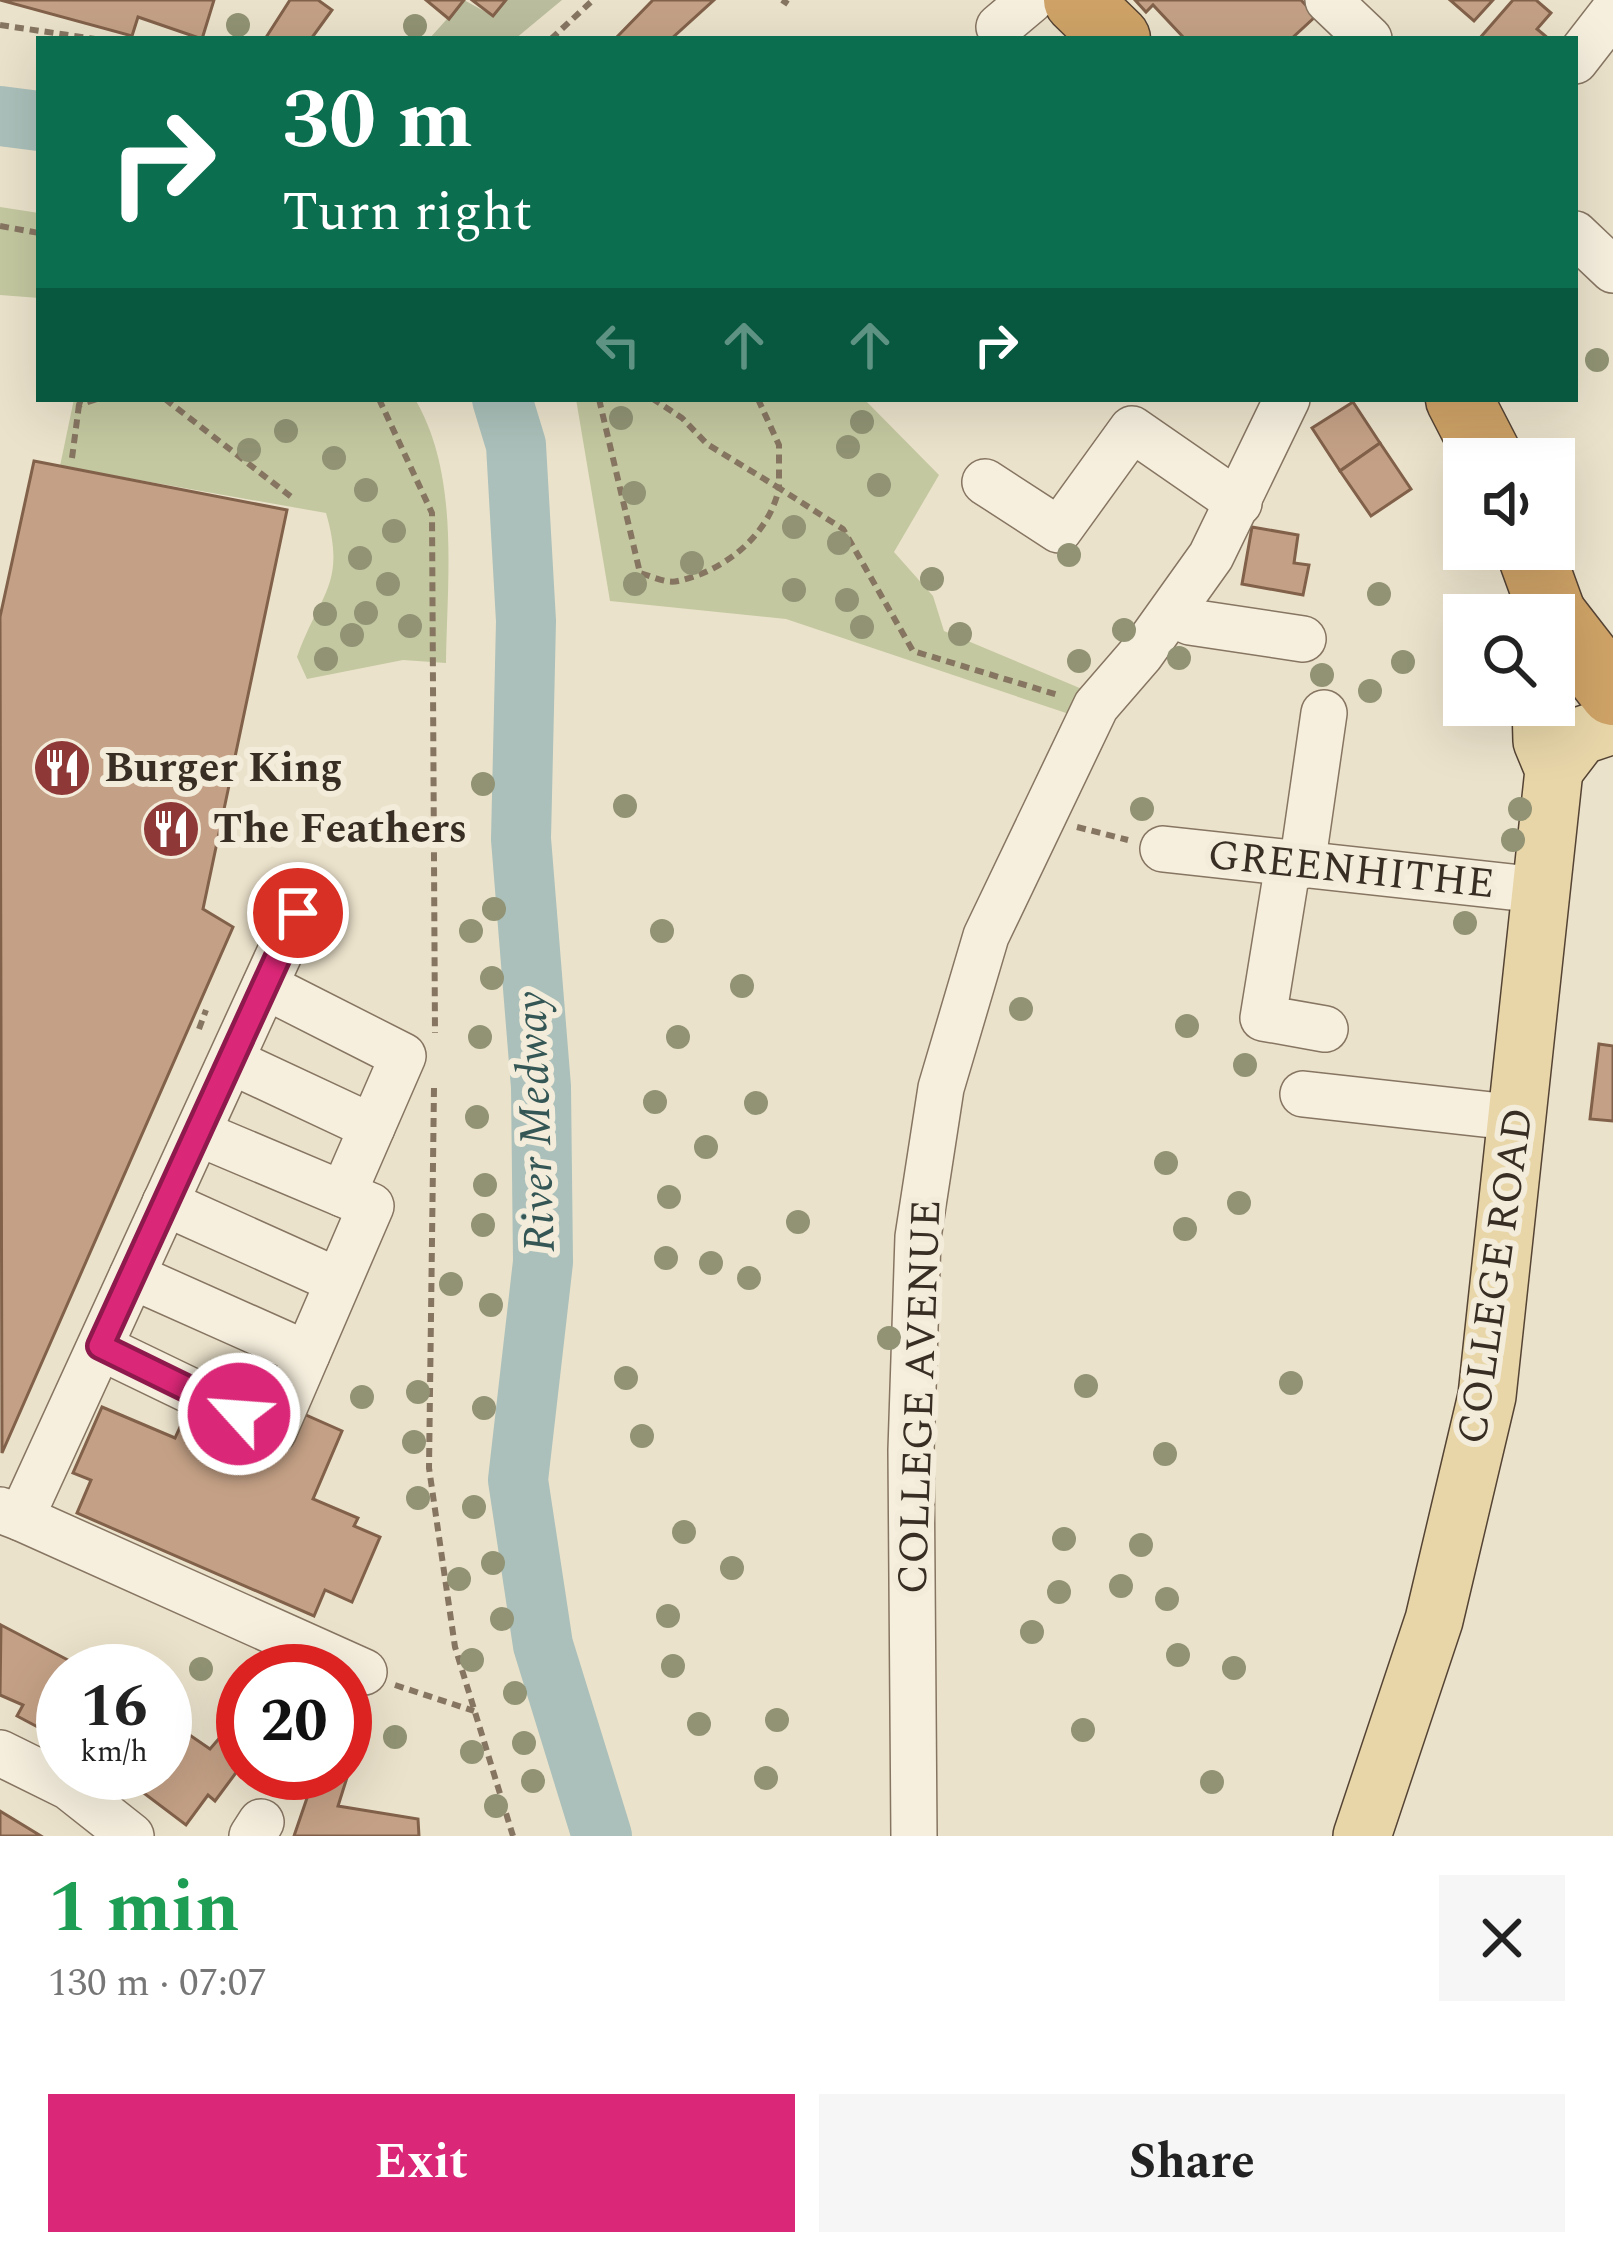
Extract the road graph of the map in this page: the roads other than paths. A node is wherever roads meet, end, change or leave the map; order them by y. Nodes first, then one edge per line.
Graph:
1 (1077, 0) edge
2 (1328, 0) edge
3 (1613, 12) edge
4 (1114, 36) edge
5 (1366, 36) edge
6 (1578, 57) edge
7 (1578, 237) edge
8 (1613, 270) edge
9 (1286, 402) edge
10 (1461, 402) edge
11 (1479, 438) edge
12 (985, 482) dead end
13 (1239, 503) junction
14 (1172, 614) junction
15 (1303, 639) dead end
16 (1575, 641) edge
17 (1613, 692) edge
18 (1324, 713) dead end
19 (1613, 725) edge
20 (1542, 726) edge
21 (1554, 770) junction
22 (1163, 849) road end
23 (1295, 865) junction
24 (1539, 890) junction
25 (298, 913) dead end
26 (265, 986) junction
27 (1325, 1029) dead end
28 (231, 1060) junction
29 (1303, 1094) dead end
30 (1519, 1118) junction
31 (372, 1127) junction
32 (198, 1133) junction
33 (343, 1194) junction
34 (165, 1203) junction
35 (132, 1276) junction
36 (338, 1281) junction
37 (100, 1346) junction
38 (307, 1354) junction
39 (10, 1514) edge
40 (384, 1680) road end
41 (0, 1753) edge
42 (131, 1836) edge
43 (914, 1836) edge
44 (1362, 1836) edge

1 - 4 highway
2 - 5 street
3 - 6 street
7 - 8 street
9 - 13 street, COLLEGE AVENUE
10 - 11 highway
12 - 13 street
13 - 14 street, COLLEGE AVENUE
14 - 15 street
14 - 43 street, COLLEGE AVENUE
16 - 17 highway
18 - 23 street
19 - 21 main road
20 - 21 main road, COLLEGE ROAD
21 - 24 main road, COLLEGE ROAD
22 - 23 street, GREENHITHE
23 - 24 street, GREENHITHE
23 - 27 street
24 - 30 main road, COLLEGE ROAD
25 - 26 street
26 - 28 street
26 - 31 street
28 - 31 street
28 - 32 street
29 - 30 street
30 - 44 main road, COLLEGE ROAD
31 - 33 street
32 - 33 street
32 - 34 street
33 - 36 street
34 - 35 street
34 - 36 street
35 - 37 street
35 - 38 street
36 - 38 street
37 - 38 street
37 - 39 street
39 - 40 street
41 - 42 street

